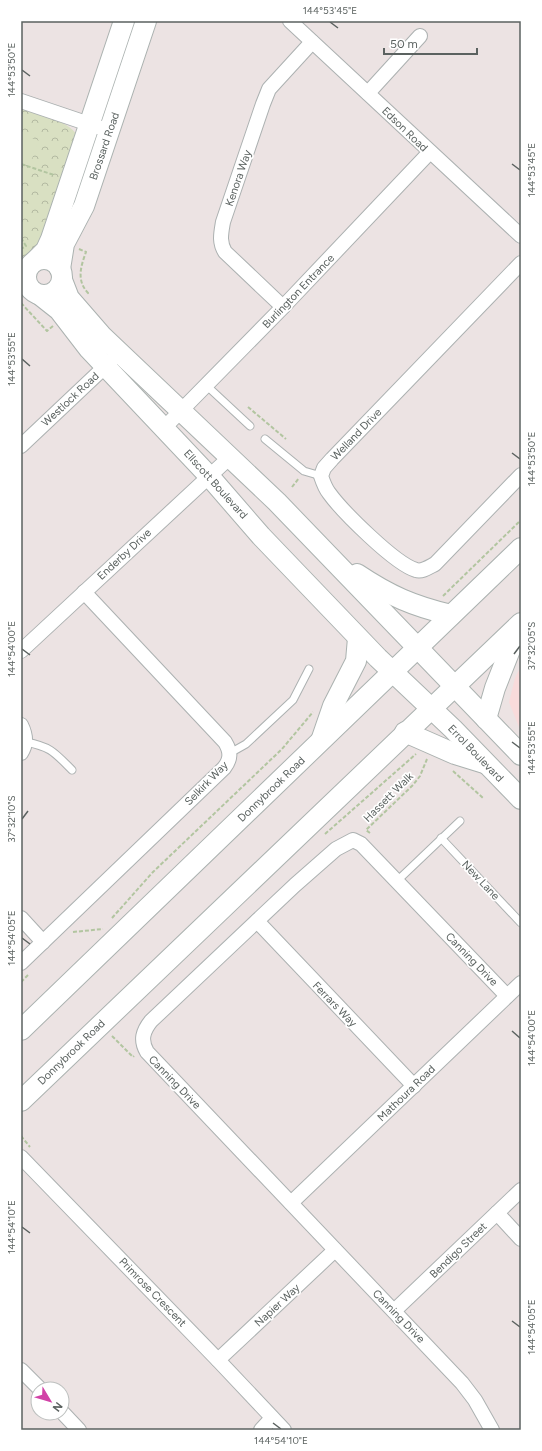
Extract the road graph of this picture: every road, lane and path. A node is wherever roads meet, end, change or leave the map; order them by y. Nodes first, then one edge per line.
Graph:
1 (124, 21) edge
2 (146, 21) edge
3 (290, 21) edge
4 (420, 36) dead end
5 (312, 42) junction
6 (368, 93) junction
7 (21, 101) edge
8 (89, 124) junction
9 (110, 131) junction
10 (430, 152) junction
11 (21, 164) edge
12 (54, 175) dead end
13 (521, 236) edge
14 (21, 238) edge
15 (25, 256) edge
16 (521, 263) edge
17 (61, 275) junction
18 (30, 289) edge
19 (283, 307) junction
20 (112, 360) junction
21 (207, 386) junction
22 (248, 407) dead end
23 (181, 413) junction
24 (250, 426) dead end
25 (164, 428) junction
26 (266, 439) dead end
27 (286, 439) dead end
28 (21, 446) edge
29 (228, 458) junction
30 (209, 476) junction
31 (321, 476) junction
32 (521, 476) edge
33 (521, 520) edge
34 (521, 548) edge
35 (325, 553) junction
36 (84, 592) junction
37 (438, 597) dead end
38 (451, 615) junction
39 (521, 623) edge
40 (358, 638) junction
41 (417, 648) junction
42 (21, 651) edge
43 (309, 669) dead end
44 (393, 672) junction
45 (455, 686) junction
46 (431, 708) junction
47 (315, 709) dead end
48 (486, 719) junction
49 (21, 725) edge
50 (405, 732) junction
51 (321, 741) junction
52 (23, 747) edge
53 (230, 753) junction
54 (521, 755) edge
55 (434, 761) dead end
56 (487, 765) junction
57 (72, 770) dead end
58 (452, 770) dead end
59 (483, 798) dead end
60 (521, 799) edge
61 (460, 821) dead end
62 (371, 835) dead end
63 (442, 838) junction
64 (397, 881) junction
65 (21, 918) edge
66 (257, 921) junction
67 (521, 923) edge
68 (68, 936) dead end
69 (43, 942) junction
70 (26, 967) edge
71 (21, 982) edge
72 (521, 983) edge
73 (507, 996) junction
74 (21, 1030) edge
75 (110, 1034) dead end
76 (144, 1047) junction
77 (414, 1086) junction
78 (21, 1101) edge
79 (21, 1157) edge
80 (521, 1190) edge
81 (291, 1203) junction
82 (497, 1213) junction
83 (521, 1238) edge
84 (335, 1250) junction
85 (394, 1311) junction
86 (218, 1360) junction
87 (21, 1370) edge
88 (32, 1381) edge
89 (272, 1418) junction
90 (70, 1420) edge
91 (79, 1430) edge
92 (261, 1430) edge
93 (284, 1430) edge
94 (492, 1430) edge

1 - 8 street, Brossard Road
2 - 9 street, Brossard Road
3 - 5 street, Edson Road
4 - 6 street
5 - 6 street, Edson Road
5 - 19 street, Kenora Way
6 - 10 street, Edson Road
7 - 8 street
8 - 9 street
8 - 15 street, Brossard Road
9 - 17 street, Brossard Road
10 - 13 street, Edson Road
10 - 19 street, Burlington Entrance
11 - 12 path
14 - 15 path
15 - 17 street
15 - 18 street
16 - 31 street, Welland Drive
17 - 18 street
17 - 20 street, Ellscott Boulevard
18 - 20 street, Ellscott Boulevard
19 - 21 street, Burlington Entrance
20 - 23 street, Ellscott Boulevard
20 - 25 street, Ellscott Boulevard
20 - 28 street, Westlock Road
21 - 23 street, Burlington Entrance
21 - 24 lane
22 - 27 path
23 - 25 street, Burlington Entrance
23 - 29 street, Ellscott Boulevard
25 - 30 street, Ellscott Boulevard
26 - 31 lane
29 - 30 street, Enderby Drive
29 - 35 street, Ellscott Boulevard
30 - 36 street, Enderby Drive
30 - 40 street, Ellscott Boulevard
31 - 32 street
33 - 37 path
34 - 38 street, Donnybrook Road
35 - 38 street
35 - 41 street, Ellscott Boulevard
36 - 42 street, Enderby Drive
36 - 53 street, Selkirk Way
38 - 41 street, Donnybrook Road
39 - 45 street, Donnybrook Road
39 - 48 street
40 - 44 street, Ellscott Boulevard
40 - 51 street
41 - 44 street, Donnybrook Road
41 - 45 street, Ellscott Boulevard
43 - 53 lane
44 - 46 street, Errol Boulevard
44 - 51 street, Donnybrook Road
45 - 46 street, Donnybrook Road
45 - 48 street
46 - 50 street, Donnybrook Road
46 - 56 street, Errol Boulevard
47 - 68 path
48 - 54 street
49 - 52 street
50 - 56 street
50 - 78 street, Donnybrook Road
51 - 74 street, Donnybrook Road
52 - 57 lane
53 - 69 street, Selkirk Way
55 - 62 path, Hassett Walk
56 - 60 street, Errol Boulevard
58 - 59 path
61 - 63 lane
63 - 64 lane
63 - 67 lane, New Lane
64 - 66 street, Canning Drive
64 - 73 street, Canning Drive
65 - 69 street
66 - 76 street, Canning Drive
66 - 77 street, Ferrars Way
69 - 70 street, Selkirk Way
70 - 71 path
72 - 73 street, Mathoura Road
73 - 77 street, Mathoura Road
75 - 76 path
76 - 81 street, Canning Drive
77 - 81 street, Mathoura Road
79 - 86 street, Primrose Crescent
80 - 82 street, Bendigo Street
81 - 84 street, Canning Drive
82 - 83 street
82 - 85 street, Bendigo Street
84 - 85 street, Canning Drive
84 - 86 street, Napier Way
85 - 94 street, Canning Drive
86 - 89 street, Primrose Crescent
87 - 88 street
89 - 92 street
89 - 93 street, Primrose Crescent
90 - 91 street

